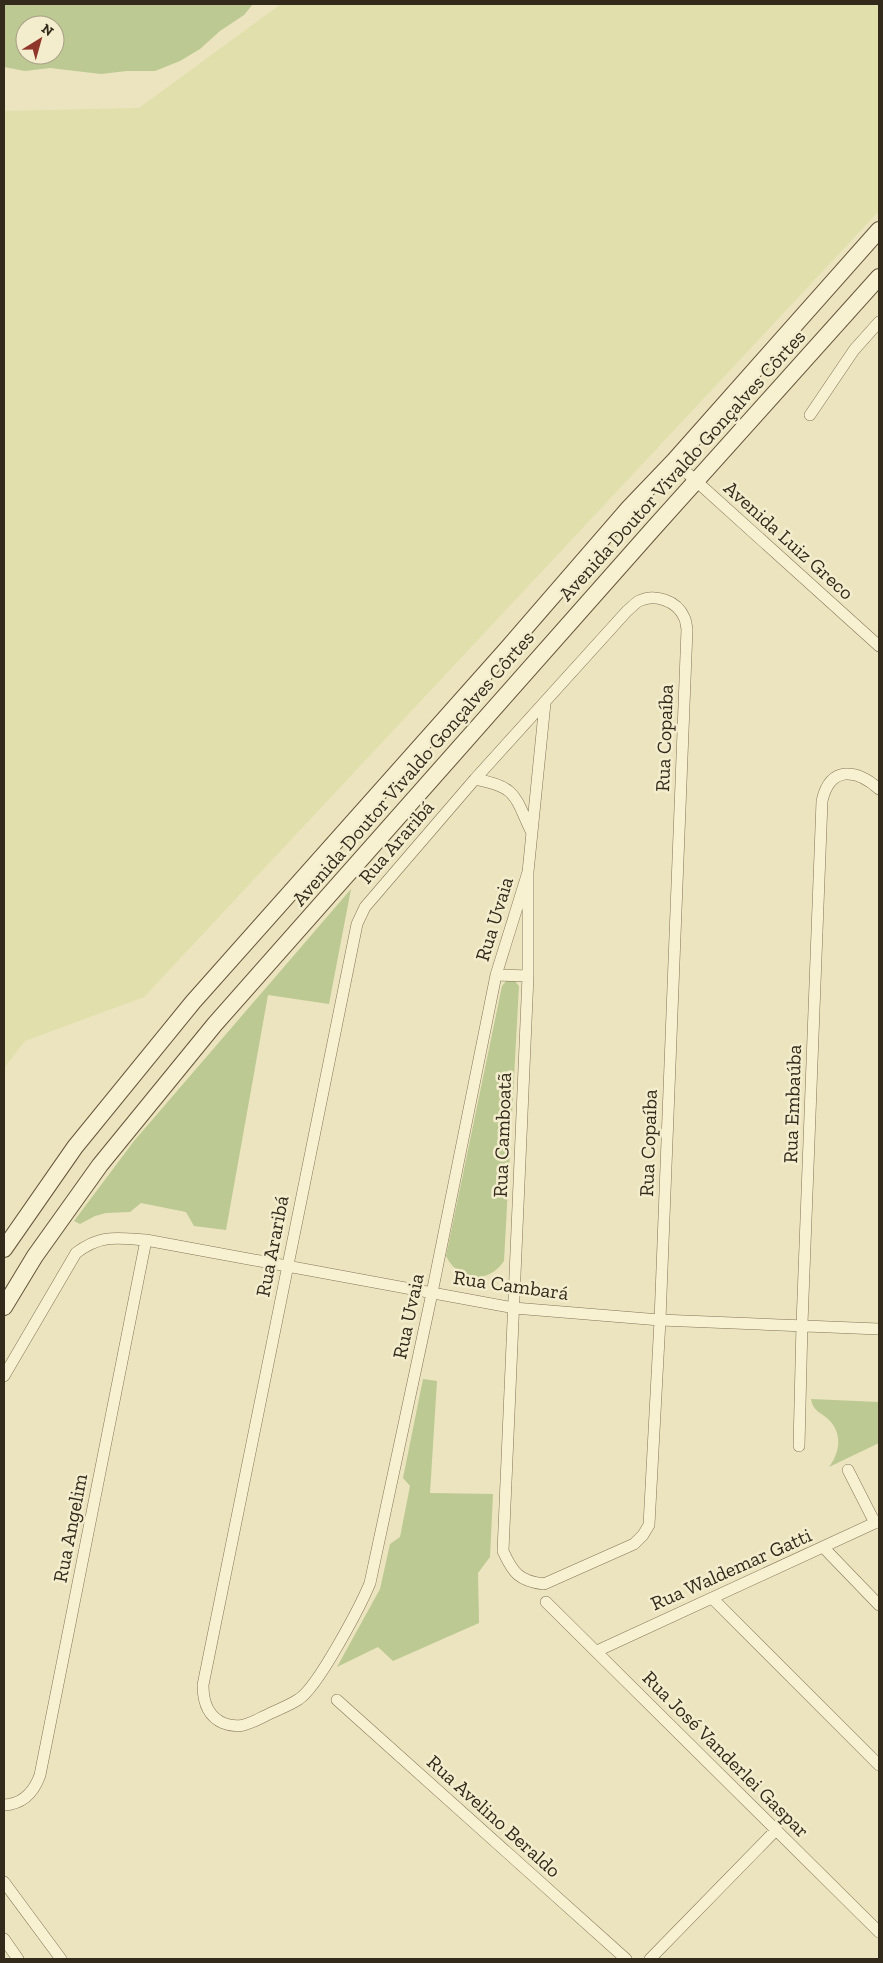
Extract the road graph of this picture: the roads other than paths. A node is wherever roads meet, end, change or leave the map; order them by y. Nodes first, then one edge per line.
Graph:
1 (879, 230) edge
2 (879, 277) edge
3 (879, 322) edge
4 (810, 416) dead end
5 (674, 461) junction
6 (696, 482) junction
7 (662, 598) joint
8 (879, 646) edge
9 (545, 703) junction
10 (475, 779) junction
11 (879, 789) edge
12 (531, 831) junction
13 (528, 872) junction
14 (496, 975) junction
15 (528, 976) junction
16 (146, 1240) junction
17 (4, 1249) edge
18 (288, 1265) junction
19 (432, 1293) junction
20 (4, 1307) edge
21 (514, 1308) junction
22 (660, 1320) junction
23 (802, 1324) junction
24 (879, 1329) edge
25 (4, 1376) edge
26 (799, 1446) dead end
27 (848, 1470) dead end
28 (877, 1522) edge
29 (824, 1548) junction
30 (511, 1568) joint
31 (712, 1598) junction
32 (546, 1602) dead end
33 (879, 1605) edge
34 (597, 1651) junction
35 (337, 1700) dead end
36 (251, 1724) joint
37 (879, 1765) edge
38 (5, 1805) edge
39 (776, 1830) junction
40 (4, 1882) edge
41 (879, 1932) edge
42 (4, 1939) edge
43 (18, 1959) edge
44 (61, 1959) edge
45 (626, 1959) edge
46 (650, 1959) edge

1 - 5 main road, Avenida Doutor Vivaldo Gonçalves Côrtes
2 - 6 main road, Avenida Doutor Vivaldo Gonçalves Côrtes
3 - 4 street
5 - 6 street, Avenida Luiz Greco
5 - 17 main road, Avenida Doutor Vivaldo Gonçalves Côrtes
6 - 8 street, Avenida Luiz Greco
6 - 20 main road, Avenida Doutor Vivaldo Gonçalves Côrtes
7 - 9 street, Rua Araribá
7 - 22 street, Rua Copaíba
9 - 10 street, Rua Araribá
9 - 12 street, Rua Camboatã
10 - 12 street
10 - 18 street, Rua Araribá
11 - 23 street, Rua Embaúba
12 - 13 street, Rua Camboatã
13 - 14 street, Rua Uvaia
13 - 15 street, Rua Camboatã
14 - 15 street
14 - 19 street, Rua Uvaia
15 - 21 street, Rua Camboatã
16 - 18 street, Rua Cambará
16 - 25 street, Rua Cambará
16 - 38 street, Rua Angelim
18 - 19 street, Rua Cambará
18 - 36 street, Rua Araribá
19 - 21 street, Rua Cambará
19 - 36 street, Rua Uvaia
21 - 22 street, Rua Cambará
21 - 30 street, Rua Camboatã
22 - 23 street, Rua Cambará
22 - 30 street, Rua Copaíba
23 - 24 street, Rua Cambará
23 - 26 street, Rua Embaúba
27 - 28 street
28 - 29 street, Rua Waldemar Gatti
29 - 31 street, Rua Waldemar Gatti
29 - 33 street
31 - 34 street, Rua Waldemar Gatti
31 - 37 street
32 - 34 street, Rua José Vanderlei Gaspar
34 - 39 street, Rua José Vanderlei Gaspar
35 - 45 street, Rua Avelino Beraldo
39 - 41 street, Rua José Vanderlei Gaspar
39 - 46 street
40 - 44 street
42 - 43 street

